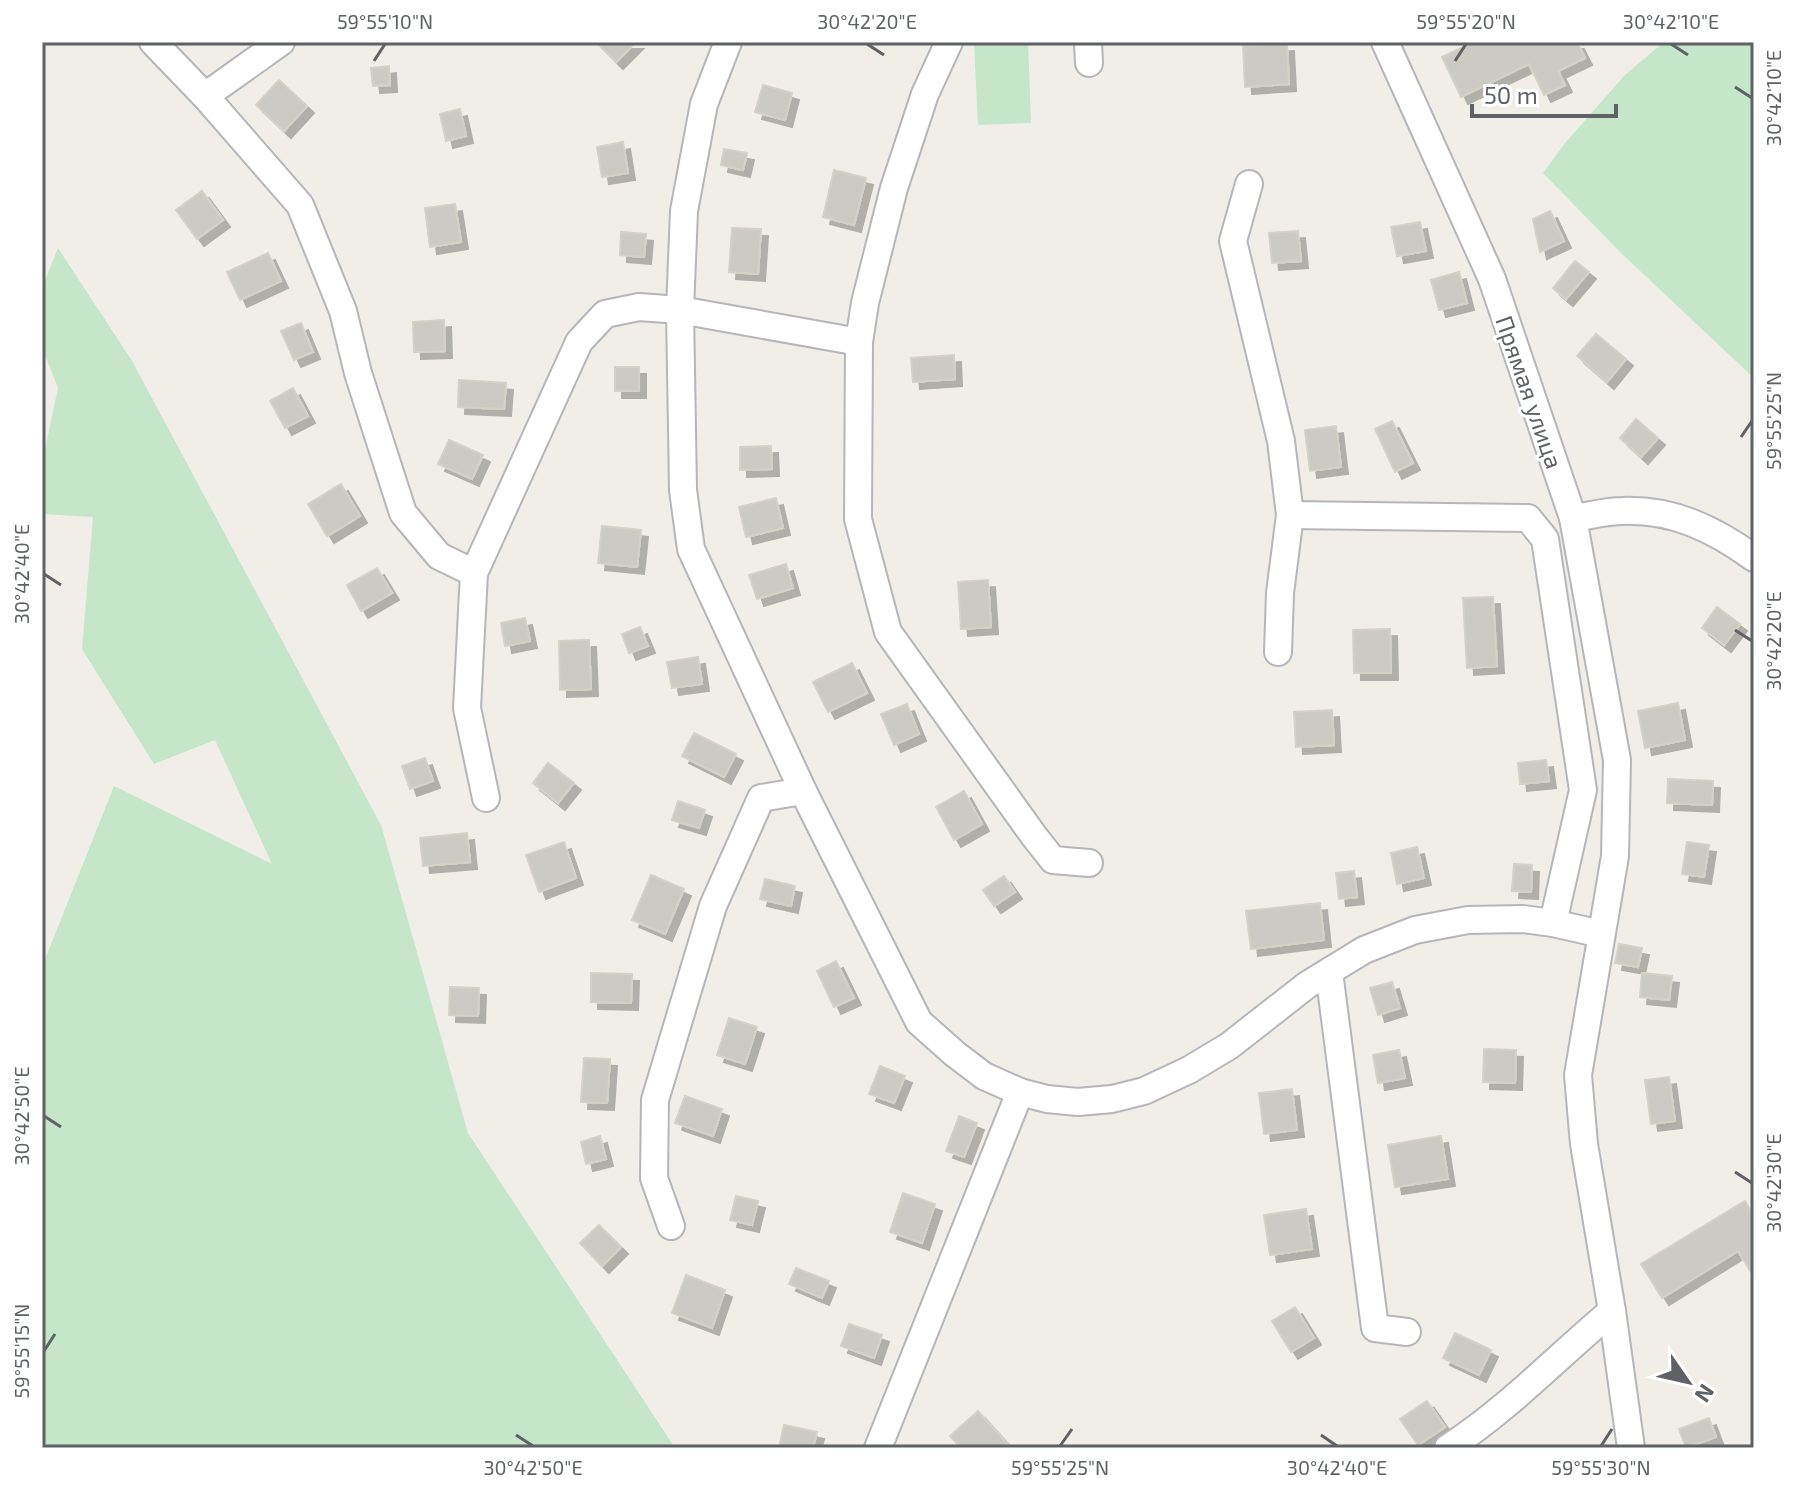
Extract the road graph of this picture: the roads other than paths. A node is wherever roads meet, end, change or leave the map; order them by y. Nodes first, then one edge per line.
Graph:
1 (153, 42) edge
2 (281, 42) edge
3 (728, 42) edge
4 (949, 42) edge
5 (1385, 42) edge
6 (205, 96) junction
7 (1249, 184) dead end
8 (680, 310) junction
9 (859, 342) junction
10 (1290, 515) junction
11 (1573, 518) junction
12 (1754, 558) edge
13 (474, 573) junction
14 (1278, 652) dead end
15 (803, 791) junction
16 (486, 798) dead end
17 (1089, 863) dead end
18 (1553, 923) junction
19 (1601, 934) junction
20 (1329, 972) junction
21 (1020, 1092) junction
22 (671, 1226) dead end
23 (1612, 1311) junction
24 (1407, 1332) dead end
25 (878, 1448) edge
26 (1448, 1448) edge
27 (1631, 1448) edge

1 - 6 street
2 - 6 street
3 - 8 street
4 - 9 street
5 - 11 street, Прямая улица
6 - 13 street
7 - 10 street
8 - 9 street
8 - 13 street
8 - 15 street
9 - 17 street
10 - 14 street
10 - 18 street
11 - 12 street
11 - 19 street, Прямая улица
13 - 16 street
15 - 21 street
15 - 22 street
18 - 19 street
18 - 20 street
19 - 23 street, Прямая улица
20 - 21 street
20 - 24 street
21 - 25 street
23 - 26 street
23 - 27 street, Прямая улица

